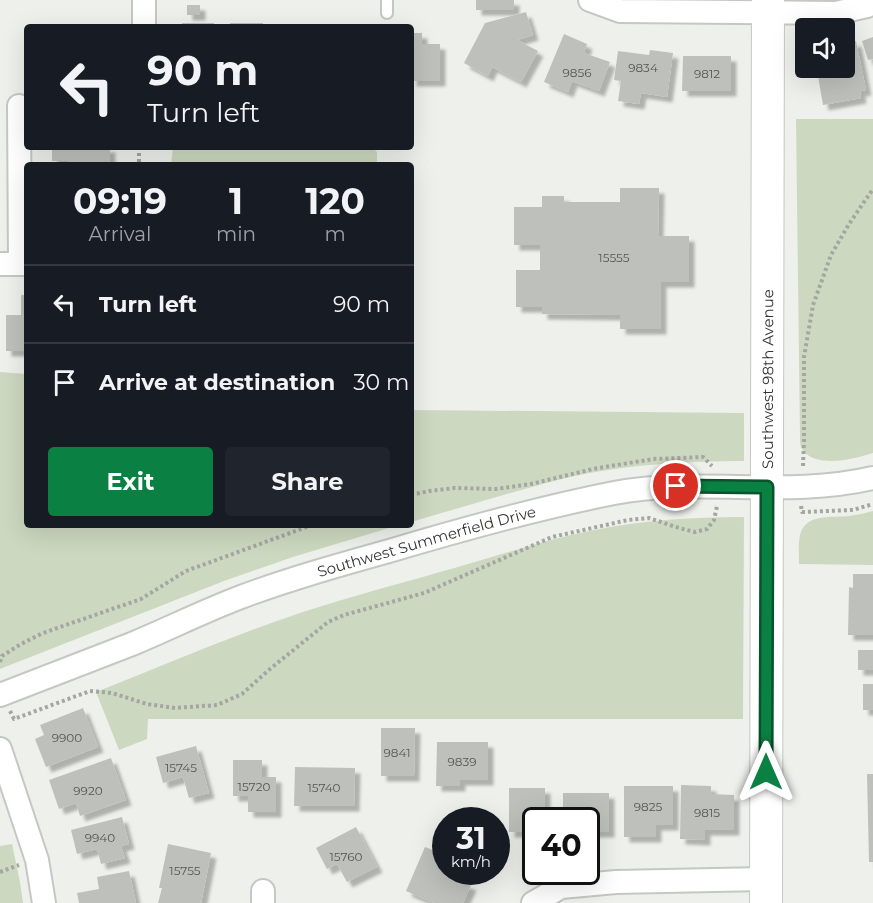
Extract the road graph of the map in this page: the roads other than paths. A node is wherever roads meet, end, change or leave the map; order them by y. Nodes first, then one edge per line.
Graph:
1 (144, 0) edge
2 (387, 0) edge
3 (590, 0) edge
4 (873, 2) edge
5 (768, 6) edge
6 (387, 13) dead end
7 (144, 24) edge
8 (19, 106) dead end
9 (16, 264) edge
10 (873, 478) edge
11 (767, 487) junction
12 (0, 695) edge
13 (0, 749) edge
14 (766, 891) edge
15 (44, 903) edge
16 (533, 903) edge

1 - 7 street
2 - 6 lane
3 - 5 street
4 - 5 street
5 - 11 street, Southwest 98th Avenue
8 - 9 street
10 - 11 street, Southwest Summerfield Drive
11 - 12 street, Southwest Summerfield Drive
11 - 14 street, Southwest 98th Avenue
13 - 15 street
14 - 16 street

